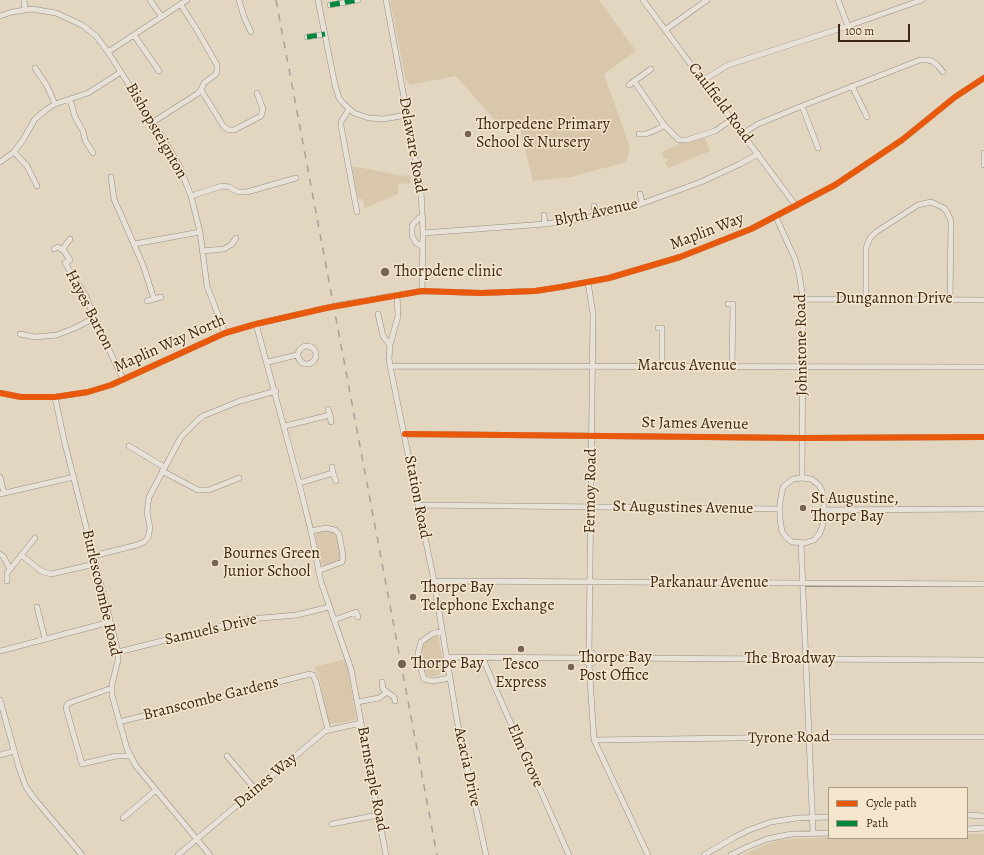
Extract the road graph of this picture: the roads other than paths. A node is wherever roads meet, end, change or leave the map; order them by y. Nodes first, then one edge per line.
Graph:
1 (24, 0) edge
2 (150, 0) edge
3 (188, 0) edge
4 (239, 0) edge
5 (318, 0) edge
6 (358, 0) edge
7 (386, 0) edge
8 (643, 0) edge
9 (707, 0) edge
10 (838, 0) edge
11 (922, 0) edge
12 (181, 5) junction
13 (330, 5) dead end
14 (25, 10) junction
15 (0, 16) edge
16 (162, 17) junction
17 (848, 26) junction
18 (665, 30) junction
19 (251, 32) dead end
20 (325, 34) junction
21 (134, 35) junction
22 (307, 37) dead end
23 (108, 52) junction
24 (34, 68) dead end
25 (651, 69) dead end
26 (121, 72) junction
27 (159, 72) dead end
28 (943, 72) dead end
29 (984, 78) edge
30 (634, 81) junction
31 (702, 81) junction
32 (629, 85) dead end
33 (852, 86) junction
34 (201, 90) junction
35 (257, 93) dead end
36 (70, 99) junction
37 (55, 104) junction
38 (802, 106) junction
39 (349, 109) junction
40 (407, 115) junction
41 (867, 117) dead end
42 (730, 120) junction
43 (153, 122) junction
44 (664, 125) junction
45 (639, 134) dead end
46 (742, 134) junction
47 (818, 148) dead end
48 (14, 152) junction
49 (93, 153) dead end
50 (984, 153) edge
51 (758, 154) junction
52 (0, 162) edge
53 (984, 165) edge
54 (111, 177) dead end
55 (296, 178) dead end
56 (37, 186) dead end
57 (640, 194) dead end
58 (191, 196) junction
59 (642, 204) junction
60 (594, 206) dead end
61 (796, 206) junction
62 (357, 212) dead end
63 (544, 215) dead end
64 (596, 215) junction
65 (423, 217) junction
66 (776, 217) junction
67 (545, 224) junction
68 (200, 232) junction
69 (424, 233) junction
70 (236, 238) dead end
71 (70, 239) dead end
72 (134, 244) junction
73 (423, 247) junction
74 (54, 249) dead end
75 (62, 250) junction
76 (202, 251) junction
77 (588, 282) junction
78 (422, 291) junction
79 (397, 295) junction
80 (161, 297) dead end
81 (154, 299) junction
82 (803, 299) junction
83 (866, 299) junction
84 (950, 300) junction
85 (984, 300) edge
86 (147, 301) dead end
87 (733, 304) dead end
88 (378, 314) dead end
89 (94, 318) junction
90 (256, 324) junction
91 (663, 328) dead end
92 (225, 333) junction
93 (20, 334) dead end
94 (390, 345) junction
95 (297, 355) dead end
96 (268, 362) junction
97 (390, 366) junction
98 (592, 366) junction
99 (662, 366) junction
100 (732, 366) junction
101 (803, 366) junction
102 (984, 367) edge
103 (123, 379) junction
104 (276, 391) junction
105 (0, 393) edge
106 (55, 397) junction
107 (328, 409) dead end
108 (330, 415) junction
109 (331, 422) dead end
110 (284, 426) junction
111 (405, 434) junction
112 (592, 435) junction
113 (984, 437) edge
114 (803, 438) junction
115 (129, 446) dead end
116 (332, 467) dead end
117 (163, 469) junction
118 (333, 473) junction
119 (74, 476) junction
120 (0, 477) edge
121 (239, 478) dead end
122 (802, 478) junction
123 (336, 481) dead end
124 (299, 483) junction
125 (2, 494) edge
126 (418, 505) junction
127 (591, 506) junction
128 (780, 509) junction
129 (984, 509) edge
130 (824, 510) junction
131 (311, 531) junction
132 (35, 538) dead end
133 (801, 543) junction
134 (0, 554) edge
135 (21, 555) junction
136 (429, 555) joint
137 (93, 556) junction
138 (95, 564) junction
139 (10, 569) junction
140 (318, 571) junction
141 (7, 581) dead end
142 (434, 581) junction
143 (590, 582) junction
144 (802, 583) junction
145 (984, 584) edge
146 (37, 607) dead end
147 (329, 607) junction
148 (356, 612) dead end
149 (334, 620) junction
150 (110, 622) junction
151 (442, 631) junction
152 (45, 639) junction
153 (0, 651) edge
154 (118, 652) junction
155 (589, 652) junction
156 (447, 657) junction
157 (484, 657) junction
158 (584, 658) junction
159 (595, 658) junction
160 (806, 658) junction
161 (984, 660) edge
162 (589, 663) junction
163 (450, 678) junction
164 (382, 682) dead end
165 (112, 688) junction
166 (387, 692) junction
167 (0, 700) edge
168 (395, 701) dead end
169 (357, 702) junction
170 (119, 722) junction
171 (361, 723) junction
172 (328, 730) junction
173 (809, 737) junction
174 (984, 737) edge
175 (594, 740) junction
176 (14, 751) junction
177 (0, 755) edge
178 (129, 756) junction
179 (227, 756) dead end
180 (255, 789) junction
181 (156, 790) junction
182 (378, 815) junction
183 (968, 815) edge
184 (984, 816) edge
185 (828, 817) edge
186 (123, 818) dead end
187 (812, 818) junction
188 (332, 824) dead end
189 (984, 828) edge
190 (968, 830) edge
191 (813, 833) junction
192 (828, 833) edge
193 (197, 839) junction
194 (82, 855) edge
195 (178, 855) edge
196 (210, 855) edge
197 (386, 855) edge
198 (486, 855) edge
199 (568, 855) edge
200 (648, 855) edge
201 (704, 855) edge
202 (731, 855) edge

1 - 14 street
2 - 16 street
3 - 12 street
4 - 19 street
5 - 20 street
6 - 13 street
7 - 40 street, Delaware Road
8 - 18 street, Caulfield Road
9 - 18 street
10 - 17 street
11 - 17 street
12 - 16 street
12 - 34 street
14 - 15 street, Bishopsteignton
14 - 23 street, Bishopsteignton
16 - 21 street
17 - 31 street
18 - 31 street, Caulfield Road
20 - 22 street
20 - 39 street
21 - 23 street
21 - 27 street
23 - 26 street, Bishopsteignton
24 - 37 street
25 - 30 street
26 - 36 street
26 - 43 street, Bishopsteignton
28 - 33 street
29 - 61 street, Maplin Way
30 - 32 street
30 - 44 street
31 - 42 street, Caulfield Road
33 - 38 street
33 - 41 street
34 - 35 street
34 - 43 street
36 - 37 street
36 - 49 street
37 - 48 street
38 - 46 street
38 - 47 street
39 - 40 street
39 - 62 street
40 - 65 street, Delaware Road
42 - 44 street
42 - 46 street, Caulfield Road
43 - 58 street, Bishopsteignton
44 - 45 street
46 - 51 street, Caulfield Road
48 - 52 street
48 - 56 street
50 - 53 street
51 - 59 street, Blyth Avenue
51 - 61 street, Caulfield Road
54 - 72 street
55 - 58 street
57 - 59 street
58 - 68 street, Bishopsteignton
59 - 64 street, Blyth Avenue
60 - 64 street
61 - 66 street, Maplin Way
63 - 67 street
64 - 67 street, Blyth Avenue
65 - 69 street, Delaware Road
65 - 73 street
66 - 77 street, Maplin Way
66 - 82 street, Johnstone Road
67 - 69 street, Blyth Avenue
68 - 72 street
68 - 76 street, Bishopsteignton
69 - 73 street, Delaware Road
70 - 76 street
71 - 75 street
72 - 81 street
73 - 78 street, Delaware Road
74 - 75 street
75 - 89 street, Hayes Barton
76 - 92 street, Bishopsteignton
77 - 78 street, Maplin Way
77 - 98 street, Fermoy Road
78 - 79 street, Maplin Way
79 - 90 street, Maplin Way North, bridge
79 - 94 street, Station Road
80 - 81 street
81 - 86 street
82 - 83 street, Dungannon Drive
82 - 101 street, Johnstone Road
83 - 84 street, Dungannon Drive
83 - 84 street
84 - 85 street, Dungannon Drive
87 - 100 street
88 - 94 street, Station Road
89 - 93 street
89 - 103 street, Hayes Barton
90 - 92 street, Maplin Way North
90 - 96 street, Barnstaple Road
91 - 99 street
92 - 103 street, Maplin Way North
94 - 97 street, Station Road
95 - 96 street
96 - 104 street, Barnstaple Road
97 - 98 street, Marcus Avenue
97 - 111 street, Station Road
98 - 99 street, Marcus Avenue
98 - 112 street, Fermoy Road
99 - 100 street, Marcus Avenue
100 - 101 street, Marcus Avenue
101 - 102 street, Marcus Avenue
101 - 114 street, Johnstone Road
103 - 106 street, Maplin Way North
104 - 110 street, Barnstaple Road
104 - 117 street
105 - 106 street, Maplin Way North
106 - 119 street, Burlescoombe Road
107 - 108 street
108 - 109 street
108 - 110 street
110 - 124 street, Barnstaple Road
111 - 112 street, St James Avenue
111 - 126 street, Station Road
112 - 114 street, St James Avenue
112 - 127 street, Fermoy Road
113 - 114 street, St James Avenue
114 - 122 street, Johnstone Road
115 - 117 street
116 - 118 street
117 - 121 street
117 - 137 street
118 - 123 street
118 - 124 street
119 - 125 street
119 - 137 street, Burlescoombe Road
120 - 125 street
122 - 128 street
122 - 130 street
124 - 131 street, Barnstaple Road
126 - 127 street, St Augustines Avenue
126 - 136 street, Station Road
127 - 128 street, St Augustines Avenue
127 - 143 street, Fermoy Road
128 - 133 street
129 - 130 street
130 - 133 street
131 - 140 street, Barnstaple Road
131 - 140 street
132 - 135 street
133 - 144 street
134 - 139 street
135 - 138 street
135 - 139 street
136 - 142 street, Acacia Drive
137 - 138 street, Burlescoombe Road
138 - 150 street, Burlescoombe Road
139 - 141 street
140 - 147 street, Barnstaple Road
142 - 143 street, Parkanaur Avenue
142 - 151 street, Acacia Drive
143 - 144 street, Parkanaur Avenue
143 - 155 street, Fermoy Road
144 - 145 street, Parkanaur Avenue
144 - 160 street
146 - 152 street
147 - 149 street, Barnstaple Road
147 - 154 street, Samuels Drive
148 - 149 street
149 - 169 street, Barnstaple Road
150 - 152 street
150 - 154 street, Burlescoombe Road
151 - 156 street, Acacia Drive
151 - 163 street
152 - 153 street
154 - 165 street, Burlescoombe Road
155 - 158 street
155 - 159 street
156 - 157 street
156 - 163 street, Acacia Drive
157 - 158 street
157 - 199 street, Elm Grove
158 - 162 street
159 - 160 street, The Broadway
159 - 162 street
160 - 161 street, The Broadway
160 - 173 street
162 - 175 street
163 - 198 street, Acacia Drive
164 - 166 street
165 - 170 street, Burlescoombe Road
165 - 178 street
166 - 168 street
166 - 169 street
167 - 176 street
169 - 171 street, Barnstaple Road
170 - 172 street, Branscombe Gardens
170 - 178 street, Burlescoombe Road
171 - 172 street, Daines Way
171 - 182 street, Barnstaple Road
172 - 180 street, Daines Way
173 - 174 street, Tyrone Road
173 - 175 street, Tyrone Road
173 - 187 street
175 - 200 street
176 - 177 street
176 - 194 street
178 - 181 street, Burlescoombe Road
179 - 180 street
180 - 193 street, Daines Way
181 - 186 street
181 - 193 street, Burlescoombe Road
182 - 188 street
182 - 197 street, Barnstaple Road
183 - 184 street
185 - 187 street
187 - 191 street
187 - 201 street
189 - 190 street
191 - 192 street
191 - 202 street
193 - 195 street, Daines Way
193 - 196 street, Burlescoombe Road

